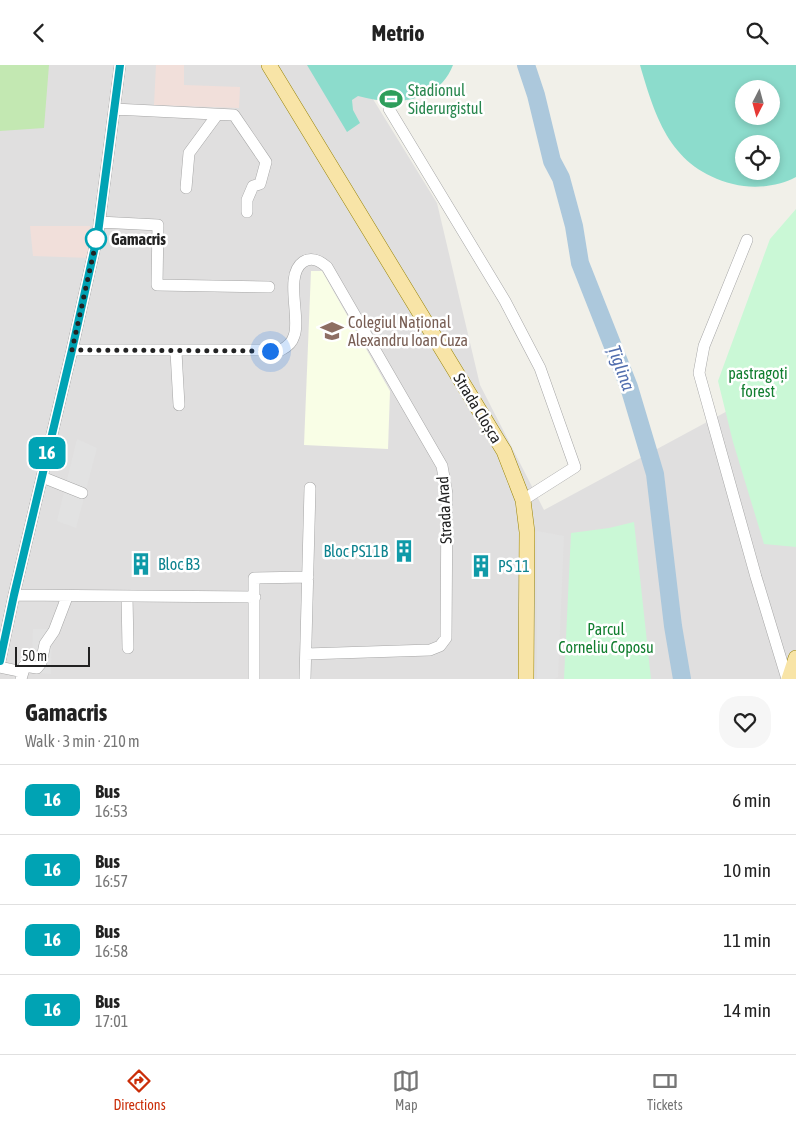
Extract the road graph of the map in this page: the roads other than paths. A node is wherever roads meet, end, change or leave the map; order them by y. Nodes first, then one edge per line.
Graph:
1 (120, 65) edge
2 (269, 65) edge
3 (114, 109) junction
4 (389, 109) dead end
5 (217, 115) junction
6 (186, 187) dead end
7 (247, 212) dead end
8 (99, 222) junction
9 (748, 241) dead end
10 (269, 287) dead end
11 (72, 350) junction
12 (176, 352) junction
13 (179, 405) dead end
14 (42, 477) junction
15 (310, 488) dead end
16 (82, 493) dead end
17 (523, 500) junction
18 (308, 577) junction
19 (14, 595) junction
20 (127, 596) junction
21 (67, 597) junction
22 (255, 597) junction
23 (128, 648) dead end
24 (306, 654) junction
25 (796, 658) edge
26 (0, 661) edge
27 (0, 667) edge
28 (22, 676) edge
29 (254, 679) edge
30 (305, 679) edge
31 (526, 679) edge
32 (788, 679) edge

1 - 3 street
2 - 17 main road, Strada Cloșca
3 - 5 street
3 - 8 street
4 - 17 street
5 - 6 street
5 - 7 street
8 - 10 street
8 - 11 street
9 - 32 street
11 - 12 street
11 - 14 street
12 - 13 street
12 - 24 street, Strada Arad
14 - 16 street
14 - 19 street
15 - 18 street
17 - 31 main road, Strada Cloșca
18 - 22 street
18 - 24 street
19 - 21 street
19 - 26 street
20 - 21 street
20 - 22 street
20 - 23 street
21 - 28 street
22 - 29 street
24 - 30 street
25 - 32 main road
27 - 28 street

